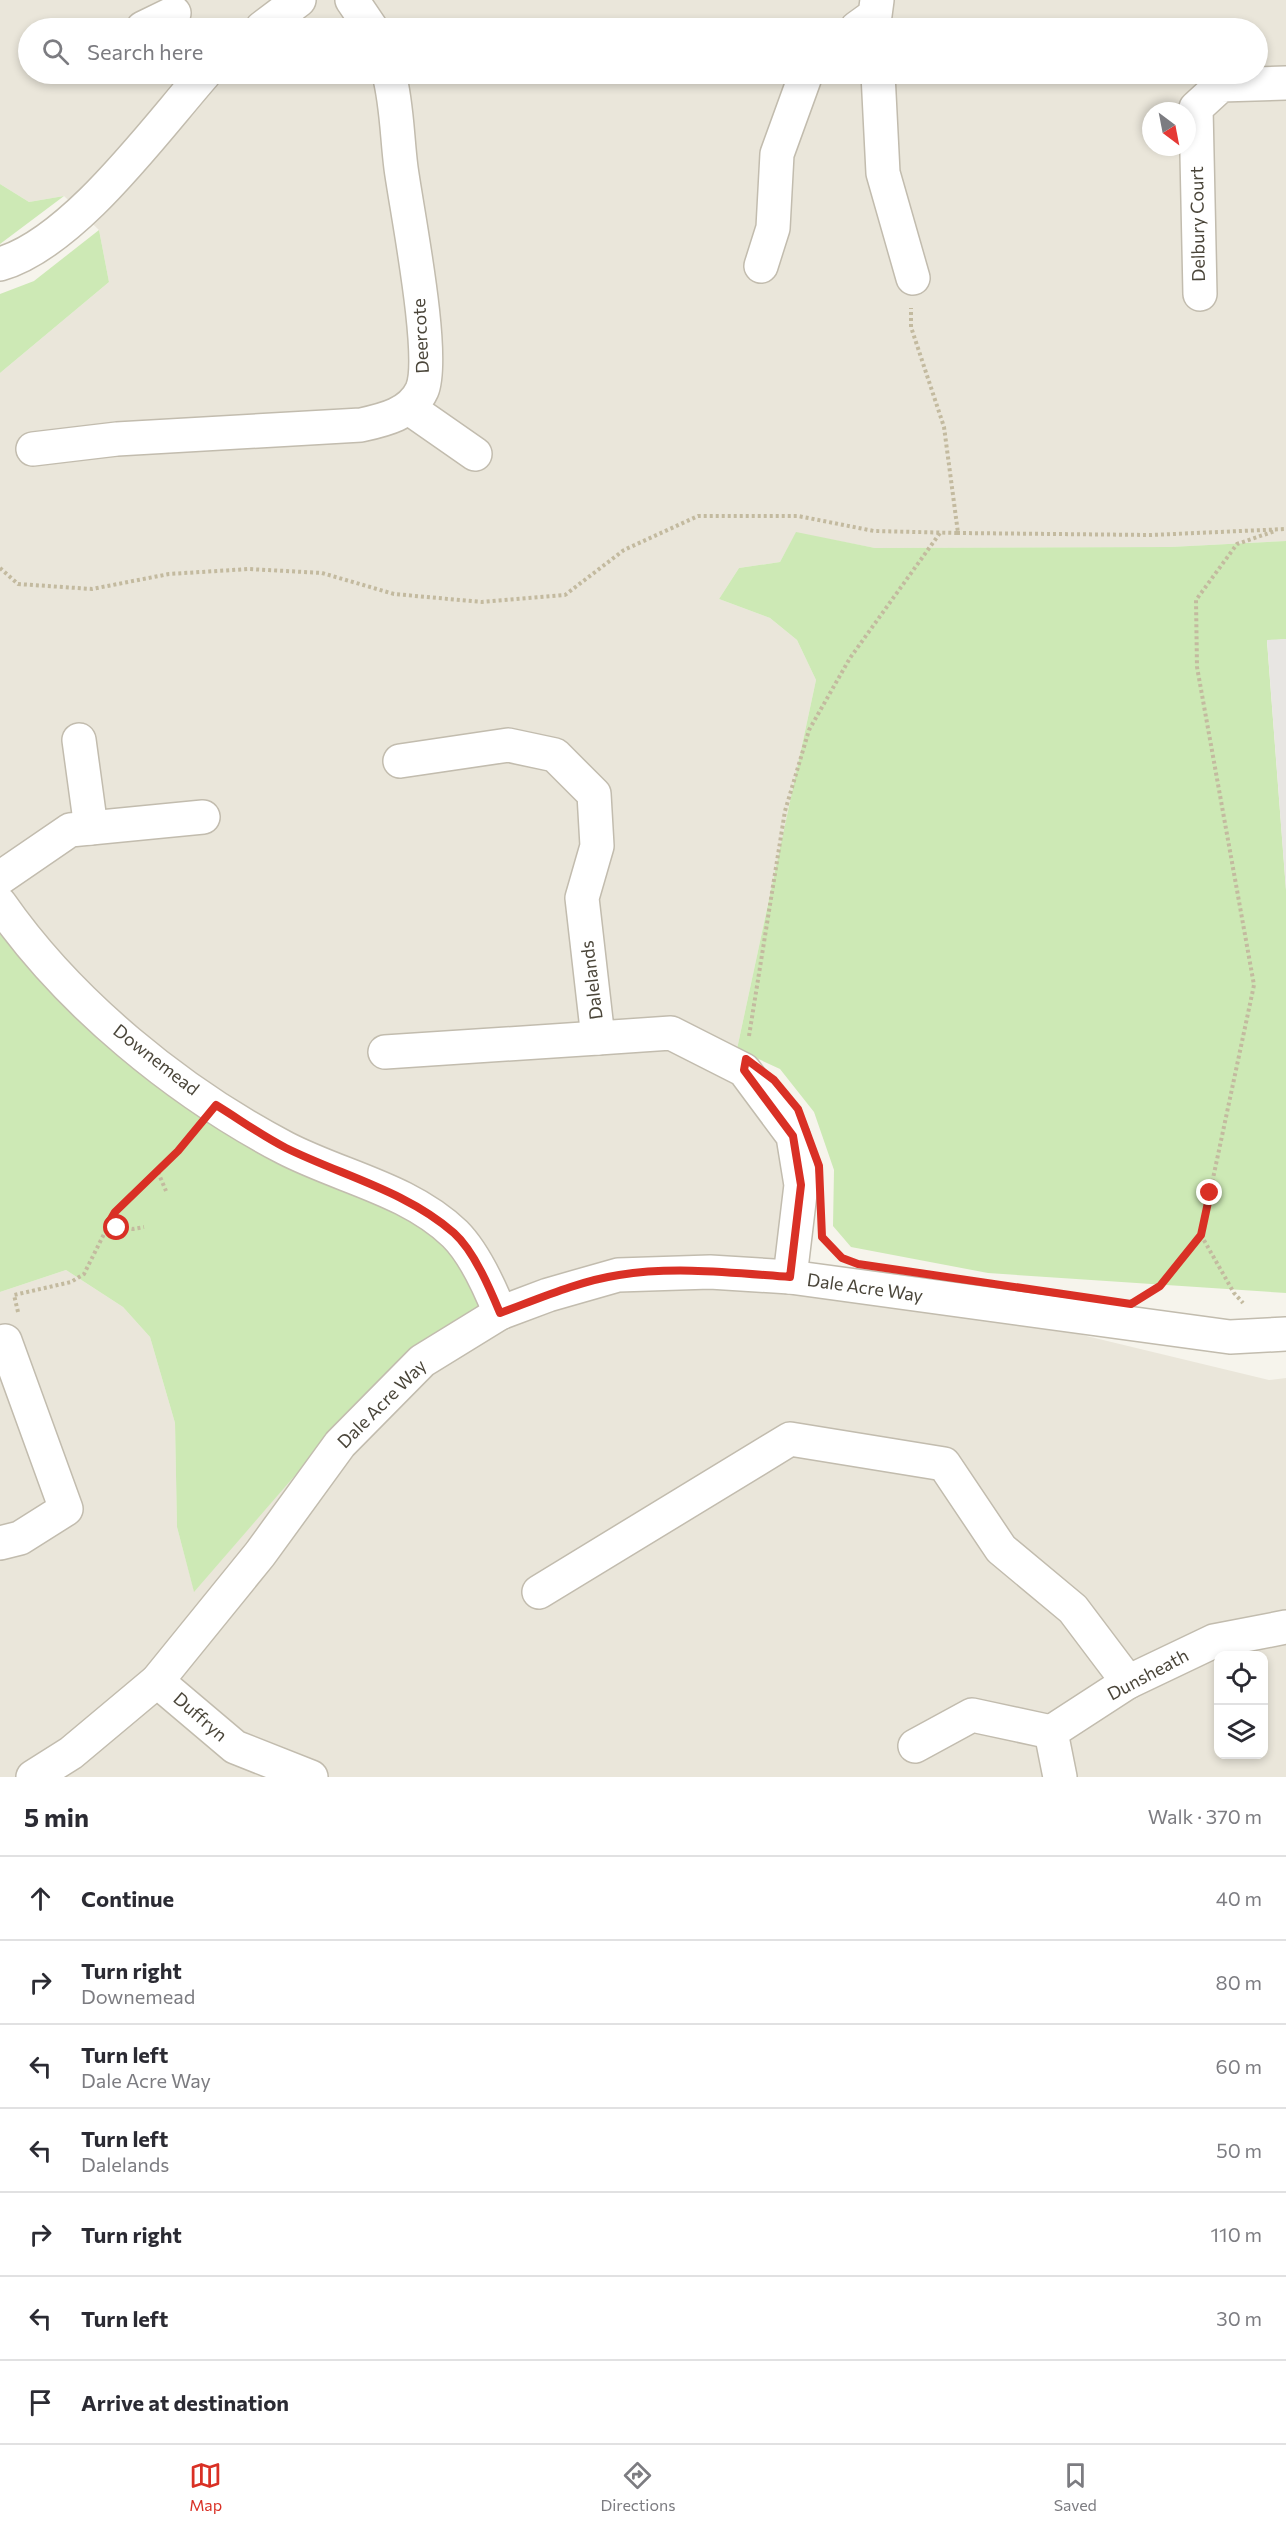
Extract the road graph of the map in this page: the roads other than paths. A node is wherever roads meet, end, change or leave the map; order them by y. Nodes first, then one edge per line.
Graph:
1 (299, 0) edge
2 (352, 0) edge
3 (275, 18) edge
4 (365, 18) edge
5 (1286, 83) edge
6 (195, 84) edge
7 (390, 84) edge
8 (802, 84) edge
9 (879, 84) edge
10 (1254, 84) edge
11 (1268, 84) edge
12 (0, 264) edge
13 (761, 266) dead end
14 (913, 278) road end
15 (1200, 294) dead end
16 (409, 408) junction
17 (33, 449) dead end
18 (475, 454) dead end
19 (79, 740) dead end
20 (400, 761) dead end
21 (203, 817) dead end
22 (91, 828) junction
23 (0, 878) edge
24 (0, 904) edge
25 (598, 1038) junction
26 (385, 1052) dead end
27 (790, 1277) junction
28 (500, 1313) junction
29 (1286, 1334) edge
30 (5, 1341) road end
31 (0, 1543) edge
32 (539, 1592) dead end
33 (1286, 1627) edge
34 (157, 1681) junction
35 (1128, 1682) junction
36 (1051, 1732) junction
37 (915, 1746) dead end
38 (33, 1777) edge
39 (311, 1777) edge
40 (1060, 1777) edge

1 - 3 street
2 - 4 street
5 - 11 street, Delbury Court
6 - 12 street
7 - 16 street, Deercote
8 - 13 street
9 - 14 street
10 - 15 street, Delbury Court
16 - 17 street
16 - 18 street
19 - 22 street
20 - 25 street, Dalelands
21 - 22 street
22 - 23 street
24 - 28 street, Downemead
25 - 26 street
25 - 27 street, Dalelands
27 - 28 street, Dale Acre Way
27 - 29 street, Dale Acre Way
28 - 34 street, Dale Acre Way
30 - 31 street
32 - 35 street
33 - 35 street, Dunsheath
34 - 38 street, Dale Acre Way
34 - 39 street, Duffryn
35 - 36 street, Dunsheath
36 - 37 street
36 - 40 street

